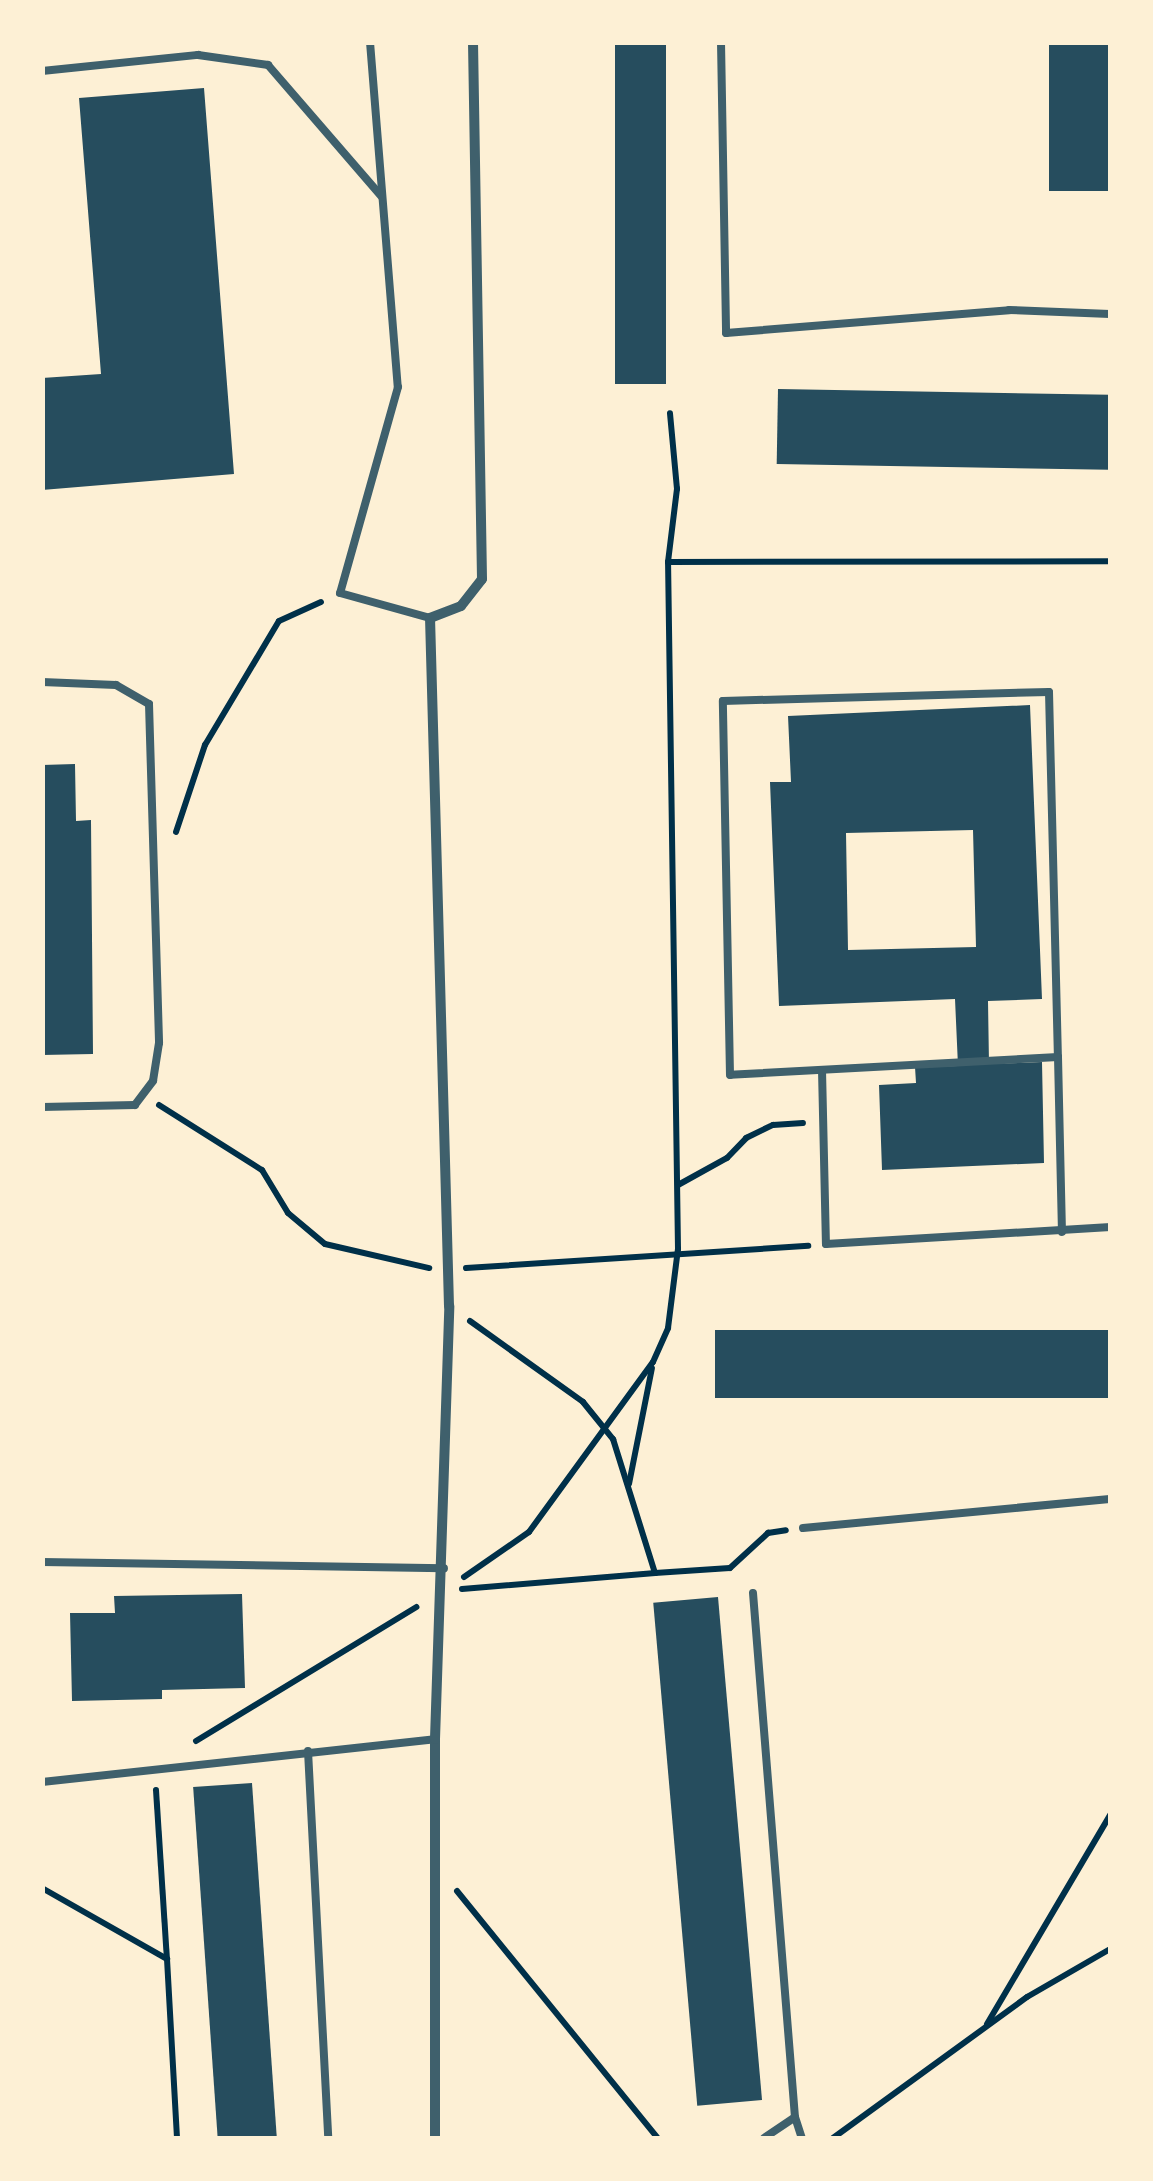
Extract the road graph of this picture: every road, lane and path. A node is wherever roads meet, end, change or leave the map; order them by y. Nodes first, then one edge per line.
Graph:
1 (370, 42) edge
2 (473, 42) edge
3 (720, 42) edge
4 (42, 71) edge
5 (382, 198) junction
6 (1110, 314) edge
7 (670, 413) dead end
8 (1110, 561) edge
9 (668, 562) junction
10 (340, 593) junction
11 (430, 618) junction
12 (42, 682) edge
13 (174, 838) dead end
14 (1058, 1057) junction
15 (822, 1070) junction
16 (145, 1096) junction
17 (42, 1107) edge
18 (814, 1123) dead end
19 (678, 1185) junction
20 (1110, 1227) edge
21 (1062, 1232) junction
22 (816, 1246) dead end
23 (678, 1250) junction
24 (497, 1264) dead end
25 (416, 1267) dead end
26 (449, 1306) junction
27 (654, 1362) junction
28 (604, 1428) junction
29 (628, 1488) junction
30 (1110, 1499) edge
31 (802, 1528) dead end
32 (768, 1533) dead end
33 (42, 1562) edge
34 (444, 1568) junction
35 (655, 1573) junction
36 (444, 1590) junction
37 (752, 1593) dead end
38 (434, 1739) junction
39 (308, 1751) junction
40 (42, 1782) edge
41 (1110, 1815) edge
42 (434, 1863) junction
43 (42, 1888) edge
44 (1110, 1949) edge
45 (984, 2029) junction
46 (795, 2117) junction
47 (177, 2138) edge
48 (328, 2138) edge
49 (435, 2138) edge
50 (658, 2138) edge
51 (764, 2138) edge
52 (802, 2138) edge
53 (834, 2138) edge

1 - 5 lane
2 - 11 street
3 - 6 lane
4 - 5 lane
5 - 10 lane
7 - 9 path
8 - 9 path
9 - 19 path
10 - 11 lane
10 - 13 path
11 - 26 street
12 - 16 lane
14 - 15 lane
14 - 15 lane
14 - 21 lane
15 - 21 lane
16 - 17 lane
16 - 25 path
18 - 19 path
19 - 23 path
20 - 21 lane
22 - 23 path
23 - 24 path
23 - 27 path
26 - 28 path
26 - 34 street
27 - 28 path
27 - 29 path
28 - 29 path
28 - 36 path
29 - 35 path
30 - 31 lane
32 - 35 path
33 - 34 lane
34 - 36 street
35 - 36 path
36 - 38 street
37 - 46 lane
38 - 39 lane
38 - 42 street
39 - 40 lane
39 - 48 lane
41 - 45 path
42 - 49 street
42 - 50 path
43 - 47 path
44 - 45 path
45 - 53 path
46 - 51 lane
46 - 52 lane

